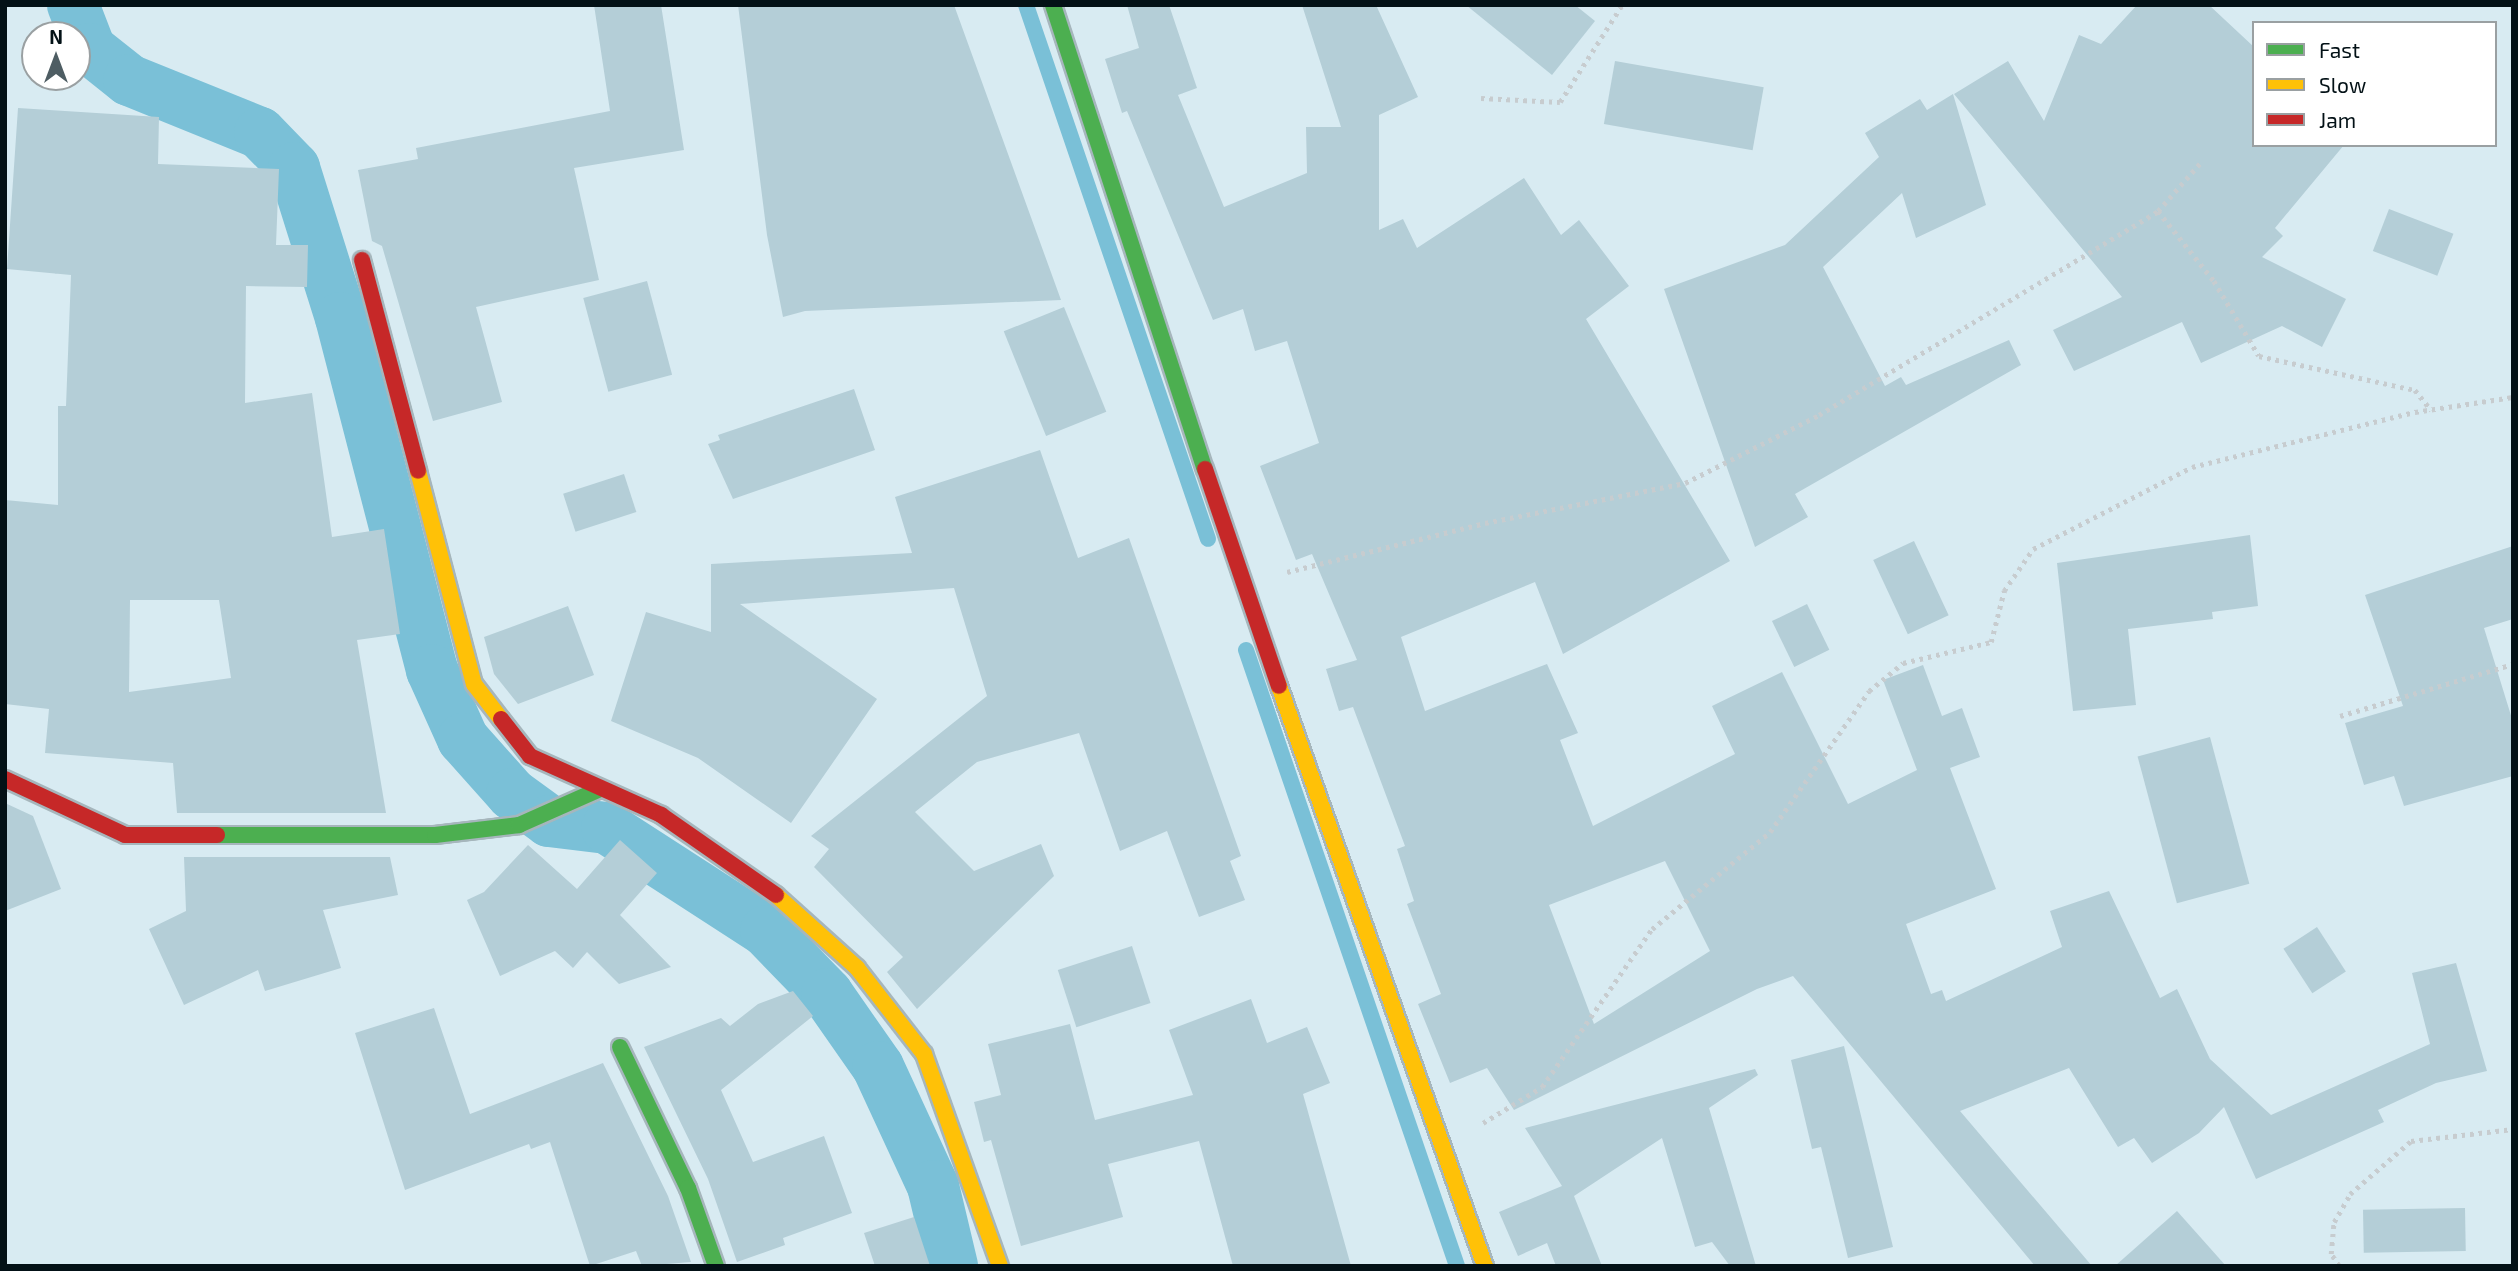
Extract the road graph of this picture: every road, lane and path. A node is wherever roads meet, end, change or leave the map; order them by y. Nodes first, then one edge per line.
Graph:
1 (1053, 5) edge
2 (1622, 5) edge
3 (1481, 98) dead end
4 (2201, 162) dead end
5 (2158, 211) junction
6 (362, 260) dead end
7 (2513, 397) edge
8 (2432, 411) junction
9 (1243, 584) junction
10 (2513, 664) edge
11 (2340, 716) dead end
12 (5, 779) edge
13 (598, 790) junction
14 (621, 1046) dead end
15 (2513, 1129) edge
16 (1443, 1147) junction
17 (716, 1266) edge
18 (1000, 1266) edge
19 (1485, 1266) edge
20 (2339, 1266) edge

1 - 9 street
2 - 3 path
4 - 5 path
5 - 8 path
5 - 9 path
6 - 13 street
7 - 8 path
8 - 16 path
9 - 16 street
10 - 11 path
12 - 13 street
13 - 18 street
14 - 17 street
15 - 20 path
16 - 19 street

